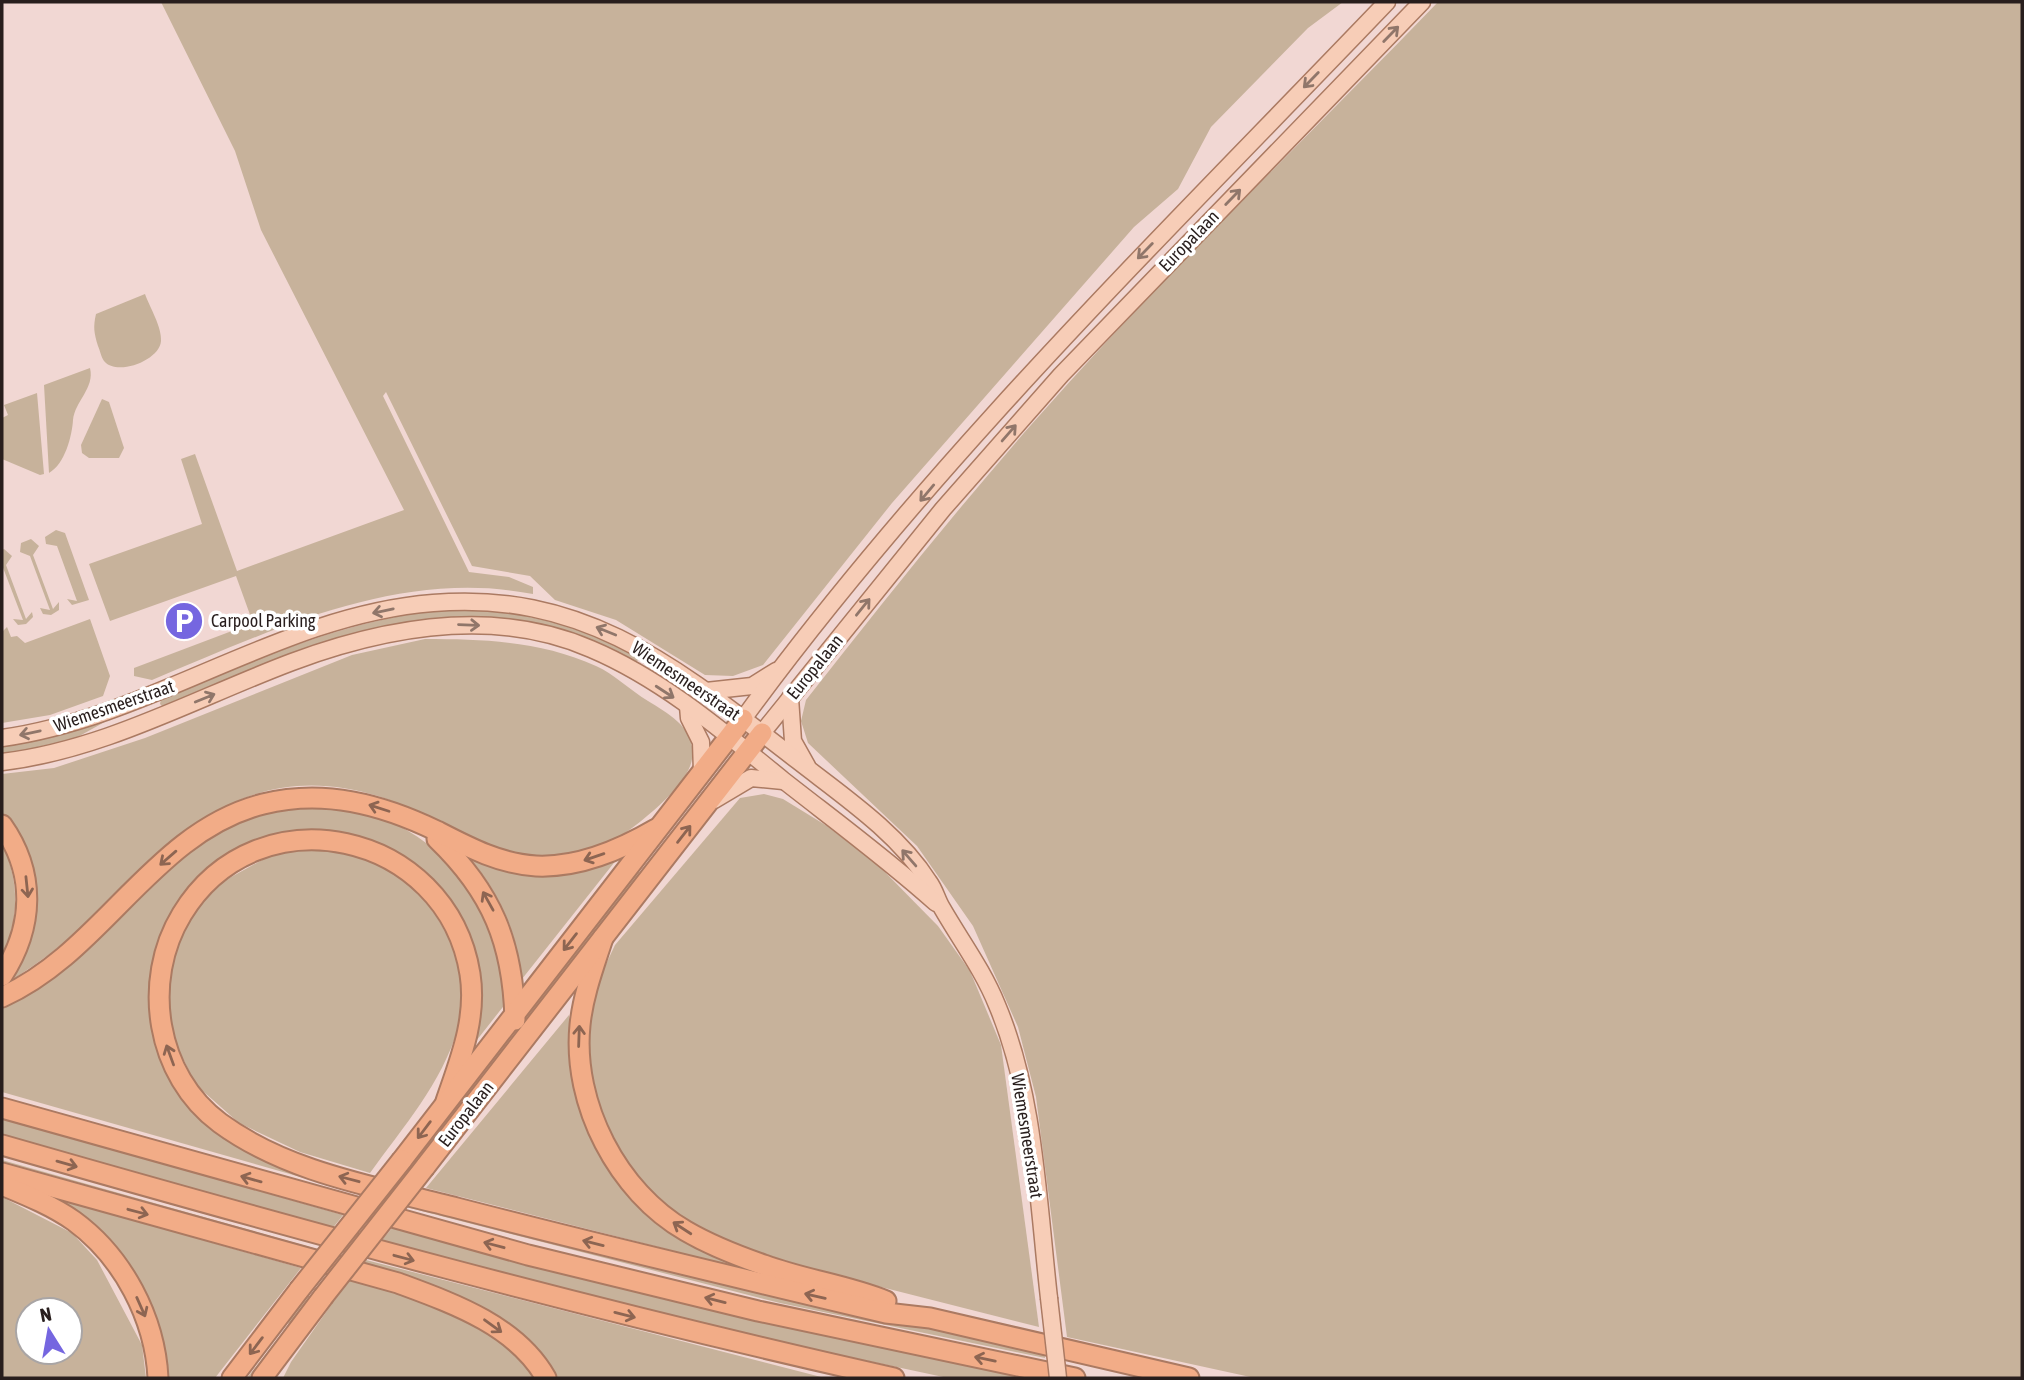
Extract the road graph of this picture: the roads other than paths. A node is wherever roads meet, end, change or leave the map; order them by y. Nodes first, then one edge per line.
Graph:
1 (1387, 2) edge
2 (1423, 2) edge
3 (786, 665) junction
4 (706, 691) junction
5 (790, 698) junction
6 (688, 706) junction
7 (743, 719) junction
8 (762, 733) junction
9 (730, 737) junction
10 (2, 738) edge
11 (748, 751) junction
12 (2, 762) edge
13 (807, 768) junction
14 (702, 772) junction
15 (785, 781) junction
16 (706, 806) junction
17 (2, 825) edge
18 (423, 825) junction
19 (656, 829) junction
20 (943, 909) junction
21 (603, 938) junction
22 (2, 976) edge
23 (2, 998) edge
24 (515, 1014) junction
25 (500, 1070) junction
26 (446, 1101) junction
27 (2, 1108) edge
28 (2, 1145) edge
29 (2, 1173) edge
30 (2, 1185) edge
31 (930, 1318) junction
32 (282, 1352) junction
33 (158, 1378) edge
34 (232, 1378) edge
35 (262, 1378) edge
36 (273, 1378) edge
37 (546, 1378) edge
38 (894, 1378) edge
39 (1058, 1378) edge
40 (1075, 1378) edge
41 (1189, 1378) edge

1 -> 3 main road, Europalaan
5 -> 2 main road, Europalaan
3 - 4 main road
3 - 7 main road, Europalaan
4 - 7 main road, Wiemesmeerstraat
4 -> 10 main road, Wiemesmeerstraat
5 - 8 main road, Europalaan
5 - 13 main road
6 - 9 main road, Wiemesmeerstraat
12 -> 6 main road, Wiemesmeerstraat
6 - 14 main road
7 - 8 main road, Wiemesmeerstraat
7 - 9 highway, Europalaan
8 - 11 highway, Europalaan
8 - 13 main road, Wiemesmeerstraat
9 - 11 main road, Wiemesmeerstraat
9 - 14 highway, Europalaan
11 - 15 main road, Wiemesmeerstraat
11 - 16 highway, Europalaan
20 -> 13 main road, Wiemesmeerstraat
14 - 19 highway, Europalaan
15 - 16 main road
15 - 20 main road, Wiemesmeerstraat
21 -> 16 highway, Europalaan
17 -> 22 highway
19 -> 18 highway
18 -> 23 highway
24 -> 18 highway
19 -> 24 highway, Europalaan
20 - 39 main road, Wiemesmeerstraat, bridge
21 - 25 highway, Europalaan
31 -> 21 highway
24 - 25 highway
24 - 26 highway, Europalaan
25 - 32 highway, Europalaan, bridge
31 -> 26 highway
26 -> 34 highway, Europalaan, bridge
40 -> 27 highway
28 -> 38 highway
29 -> 37 highway
30 -> 33 highway
31 - 41 highway
32 - 35 highway, Europalaan
32 - 36 highway

